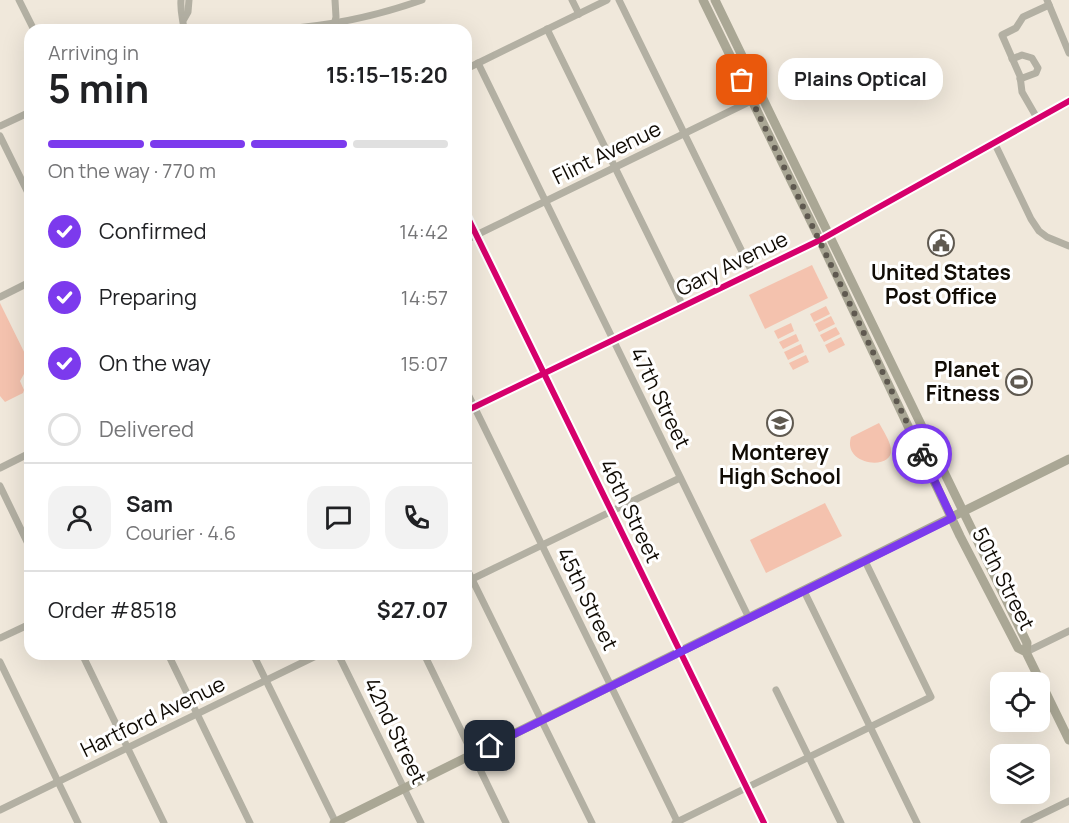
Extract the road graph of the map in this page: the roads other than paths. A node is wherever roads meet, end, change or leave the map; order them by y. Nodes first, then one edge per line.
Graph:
1 (20, 0) edge
2 (181, 0) edge
3 (189, 0) edge
4 (335, 0) edge
5 (422, 0) edge
6 (572, 0) edge
7 (608, 0) edge
8 (619, 0) edge
9 (703, 0) edge
10 (715, 0) edge
11 (1048, 3) edge
12 (579, 14) junction
13 (184, 19) junction
14 (31, 24) edge
15 (184, 24) edge
16 (334, 24) edge
17 (341, 24) edge
18 (547, 29) junction
19 (1069, 53) edge
20 (1012, 58) junction
21 (478, 63) junction
22 (472, 66) edge
23 (1020, 79) junction
24 (762, 95) junction
25 (752, 100) junction
26 (1069, 101) edge
27 (24, 115) edge
28 (1037, 118) junction
29 (0, 126) edge
30 (684, 134) junction
31 (0, 136) edge
32 (994, 142) junction
33 (614, 167) junction
34 (24, 185) edge
35 (545, 201) junction
36 (472, 225) edge
37 (477, 235) junction
38 (830, 235) junction
39 (472, 237) edge
40 (820, 240) junction
41 (1069, 246) edge
42 (752, 273) junction
43 (24, 285) edge
44 (0, 297) edge
45 (683, 306) junction
46 (613, 340) junction
47 (544, 373) junction
48 (472, 401) edge
49 (475, 407) junction
50 (472, 408) edge
51 (24, 456) edge
52 (1069, 459) edge
53 (0, 468) edge
54 (680, 478) junction
55 (0, 486) edge
56 (612, 511) junction
57 (965, 511) junction
58 (952, 518) junction
59 (24, 536) edge
60 (542, 545) junction
61 (865, 561) junction
62 (472, 580) edge
63 (472, 585) edge
64 (804, 591) junction
65 (749, 618) junction
66 (24, 627) edge
67 (1069, 631) edge
68 (0, 638) edge
69 (1026, 652) junction
70 (681, 653) junction
71 (85, 660) edge
72 (171, 660) edge
73 (256, 660) edge
74 (308, 660) edge
75 (341, 660) edge
76 (427, 660) edge
77 (0, 662) edge
78 (266, 680) junction
79 (611, 687) junction
80 (776, 690) dead end
81 (197, 714) junction
82 (542, 721) junction
83 (870, 727) junction
84 (1069, 740) edge
85 (128, 748) junction
86 (473, 755) junction
87 (809, 757) junction
88 (58, 782) junction
89 (747, 788) junction
90 (404, 789) junction
91 (1069, 801) edge
92 (0, 810) edge
93 (78, 823) edge
94 (164, 823) edge
95 (250, 823) edge
96 (335, 823) edge
97 (421, 823) edge
98 (507, 823) edge
99 (592, 823) edge
100 (677, 823) edge
101 (764, 823) edge
102 (842, 823) edge
103 (917, 823) edge
104 (1024, 823) edge

1 - 14 street
2 - 13 street
3 - 13 street
4 - 16 street
5 - 17 street
6 - 12 street
7 - 12 street
8 - 30 street
9 - 25 main road, 50th Street
10 - 24 main road, 50th Street
11 - 19 street
11 - 20 street
12 - 18 street
13 - 15 street
18 - 21 street
18 - 33 street
20 - 23 street
20 - 23 street
21 - 22 street
21 - 35 street, 47th Street
23 - 28 street
24 - 25 street, Flint Avenue
24 - 38 main road, 50th Street
25 - 30 street, Flint Avenue
25 - 40 main road, 50th Street
26 - 28 street, Gary Avenue
27 - 29 street
28 - 32 street, Gary Avenue
30 - 33 street, Flint Avenue
30 - 42 street
31 - 34 street
32 - 38 street, Gary Avenue
32 - 41 street
33 - 35 street, Flint Avenue
33 - 45 street
35 - 37 street, Flint Avenue
35 - 46 street, 47th Street
36 - 37 street, 46th Street
37 - 39 street, Flint Avenue
37 - 47 street, 46th Street
38 - 40 street, Gary Avenue
38 - 57 main road, 50th Street
40 - 42 street, Gary Avenue
40 - 58 main road, 50th Street
42 - 45 street, Gary Avenue
43 - 44 street
45 - 46 street, Gary Avenue
46 - 47 street, Gary Avenue
46 - 54 street, 47th Street
47 - 49 street, Gary Avenue
47 - 56 street, 46th Street
48 - 49 street, 45th Street
49 - 50 street, Gary Avenue
49 - 60 street, 45th Street
51 - 53 street
52 - 57 main road
54 - 56 street
54 - 65 street, 47th Street
55 - 59 street
56 - 60 street
56 - 70 street, 46th Street
57 - 58 main road
57 - 69 main road, 50th Street
58 - 61 main road
58 - 69 main road, 50th Street
60 - 62 street
60 - 79 street, 45th Street
61 - 64 main road
61 - 83 street
63 - 82 street
64 - 65 main road
64 - 83 street
65 - 70 main road
66 - 68 street
67 - 69 street
69 - 84 main road, 50th Street
70 - 79 main road
70 - 89 street, 46th Street
71 - 85 street
72 - 81 street
73 - 78 street
74 - 78 street, Hartford Avenue
75 - 90 street, 42nd Street
76 - 86 street
77 - 88 street
78 - 81 street, Hartford Avenue
78 - 96 street
79 - 82 main road
79 - 100 street, 45th Street
80 - 87 street
81 - 85 street, Hartford Avenue
81 - 95 street
82 - 86 main road
82 - 99 street
83 - 87 street
83 - 103 street
85 - 88 street, Hartford Avenue
85 - 94 street
86 - 90 main road
86 - 98 street
87 - 89 street
87 - 102 street
88 - 92 street, Hartford Avenue
88 - 93 street
89 - 100 street
89 - 101 street, 46th Street
90 - 96 main road
90 - 97 street, 42nd Street
91 - 104 street

